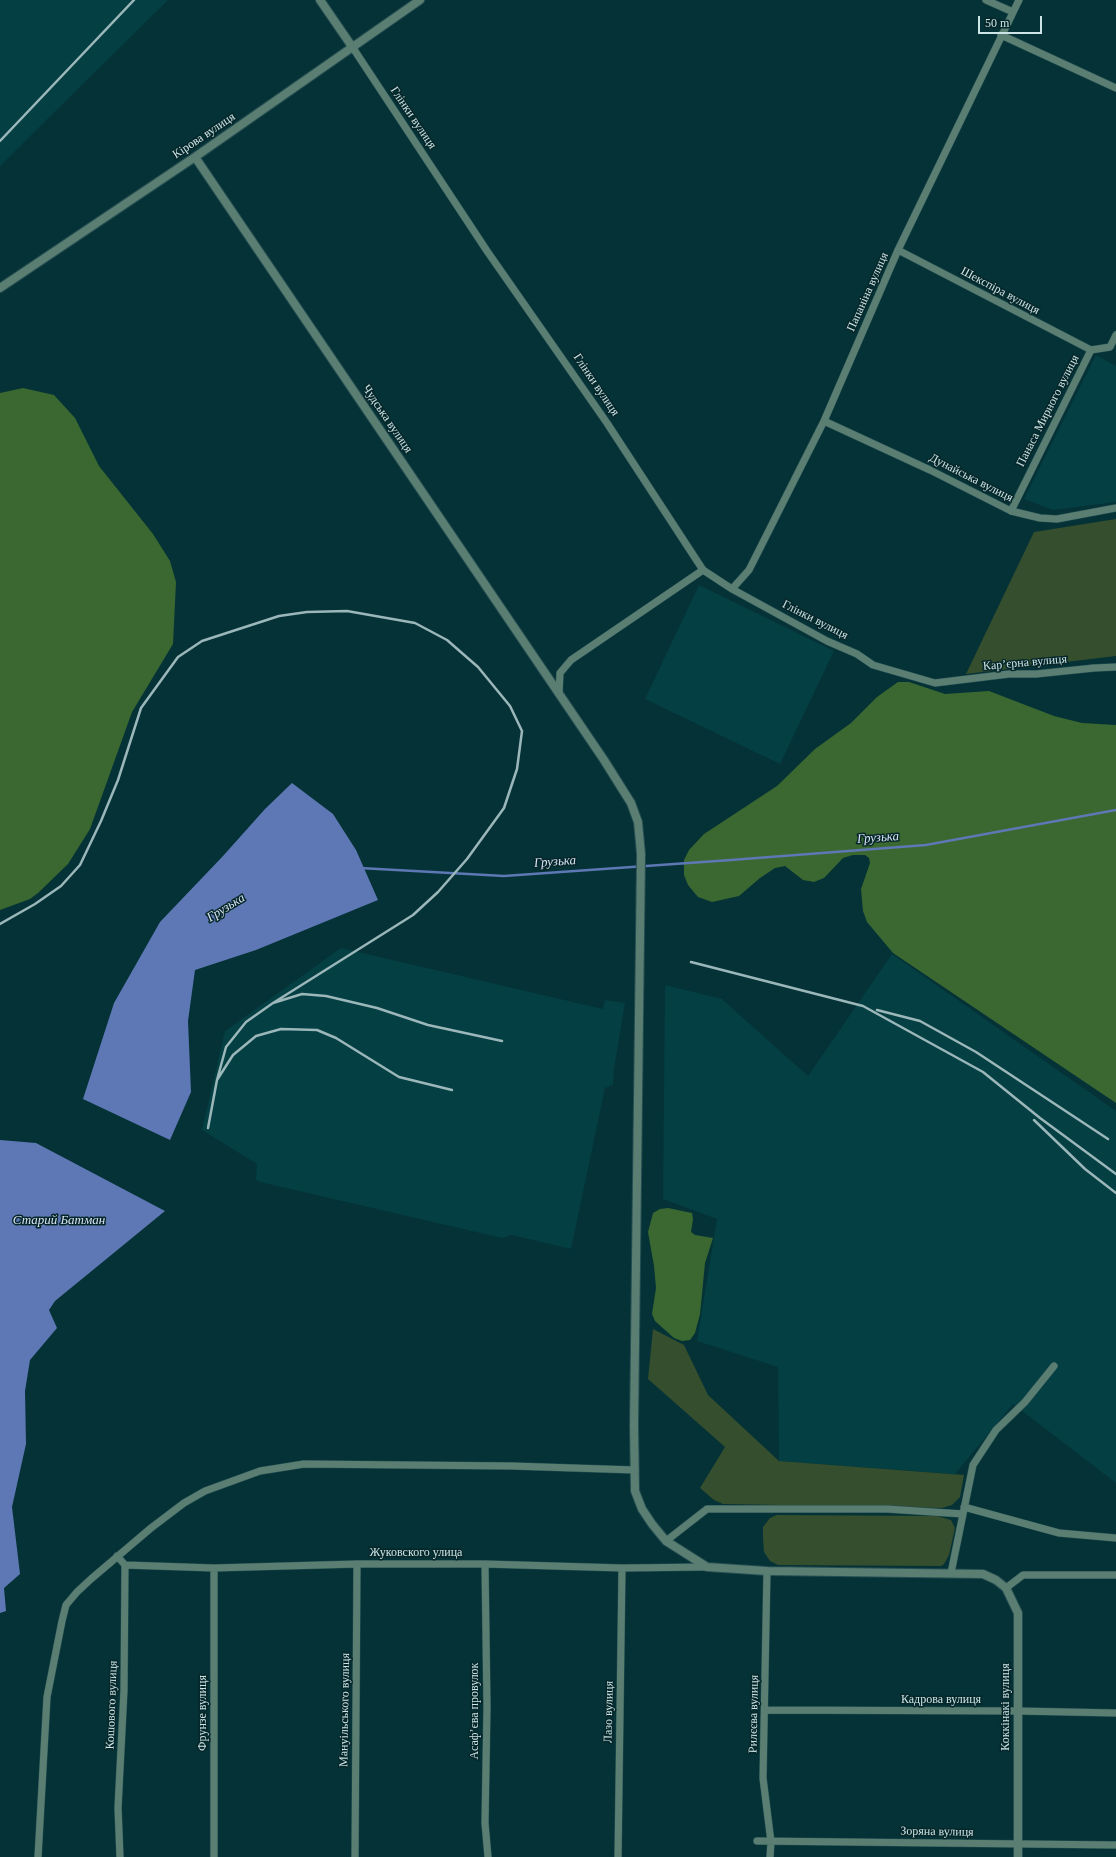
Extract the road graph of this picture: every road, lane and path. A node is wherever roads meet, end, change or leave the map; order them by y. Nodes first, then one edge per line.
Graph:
1 (320, 0) edge
2 (420, 0) edge
3 (986, 0) edge
4 (1018, 0) edge
5 (1013, 12) junction
6 (1001, 35) junction
7 (353, 48) junction
8 (1116, 88) edge
9 (195, 157) junction
10 (898, 250) junction
11 (0, 288) edge
12 (1116, 335) edge
13 (1091, 350) junction
14 (824, 421) junction
15 (1116, 508) edge
16 (1011, 511) junction
17 (702, 570) junction
18 (732, 589) junction
19 (1116, 667) edge
20 (935, 683) joint
21 (559, 694) junction
22 (1054, 1366) dead end
23 (635, 1470) junction
24 (963, 1510) junction
25 (1116, 1538) edge
26 (666, 1541) junction
27 (117, 1556) junction
28 (358, 1564) junction
29 (485, 1564) junction
30 (125, 1565) junction
31 (707, 1567) junction
32 (214, 1568) junction
33 (622, 1568) junction
34 (767, 1571) junction
35 (950, 1573) junction
36 (1116, 1575) edge
37 (1006, 1588) junction
38 (765, 1710) junction
39 (1018, 1711) junction
40 (1116, 1713) edge
41 (757, 1841) dead end
42 (771, 1842) junction
43 (1018, 1844) junction
44 (1116, 1846) edge
45 (38, 1857) edge
46 (120, 1857) edge
47 (214, 1857) edge
48 (355, 1857) edge
49 (488, 1857) edge
50 (618, 1857) edge
51 (770, 1857) edge
52 (1018, 1857) edge

1 - 7 street, Глінки вулиця
2 - 7 street, Кірова вулиця
3 - 5 street
4 - 5 street, Папаніна вулиця
5 - 6 street, Папаніна вулиця
6 - 8 street
6 - 10 street, Папаніна вулиця
7 - 9 street, Кірова вулиця
7 - 17 street, Глінки вулиця
9 - 11 street, Кірова вулиця
9 - 21 street, Чудська вулиця
10 - 13 street, Шекспіра вулиця
10 - 14 street, Папаніна вулиця
12 - 13 street, Панаса Мирного вулиця
13 - 16 street, Панаса Мирного вулиця
14 - 16 street, Дунайська вулиця
14 - 18 street, Папаніна вулиця
15 - 16 street, Дунайська вулиця
17 - 18 street, Глінки вулиця
17 - 21 street
18 - 20 street, Глінки вулиця
19 - 20 street, Кар’єрна вулиця
21 - 23 street, Чудська вулиця
22 - 24 street
23 - 26 street, Чудська вулиця
23 - 27 street
24 - 25 street
24 - 26 street
24 - 35 street
26 - 31 street, Чудська вулиця
27 - 30 street
27 - 45 street
28 - 29 street, Жуковского улица
28 - 32 street, Жуковского улица
28 - 48 street, Мануільського вулиця
29 - 33 street, Жуковского улица
29 - 49 street, Асаф’єва провулок
30 - 32 street, Жуковского улица
30 - 46 street, Кошового вулиця
31 - 33 street, Жуковского улица
31 - 34 street
32 - 47 street, Фрунзе вулиця
33 - 50 street, Лазо вулиця
34 - 35 street
34 - 38 street, Рилєєва вулиця
35 - 37 street, Коккінакі вулиця
36 - 37 street
37 - 39 street, Коккінакі вулиця
38 - 39 street, Кадрова вулиця
38 - 42 street, Рилєєва вулиця
39 - 40 street, Кадрова вулиця
39 - 43 street, Коккінакі вулиця
41 - 42 street, Зоряна вулиця
42 - 43 street, Зоряна вулиця
42 - 51 street, Рилєєва вулиця
43 - 44 street, Зоряна вулиця
43 - 52 street, Коккінакі вулиця

